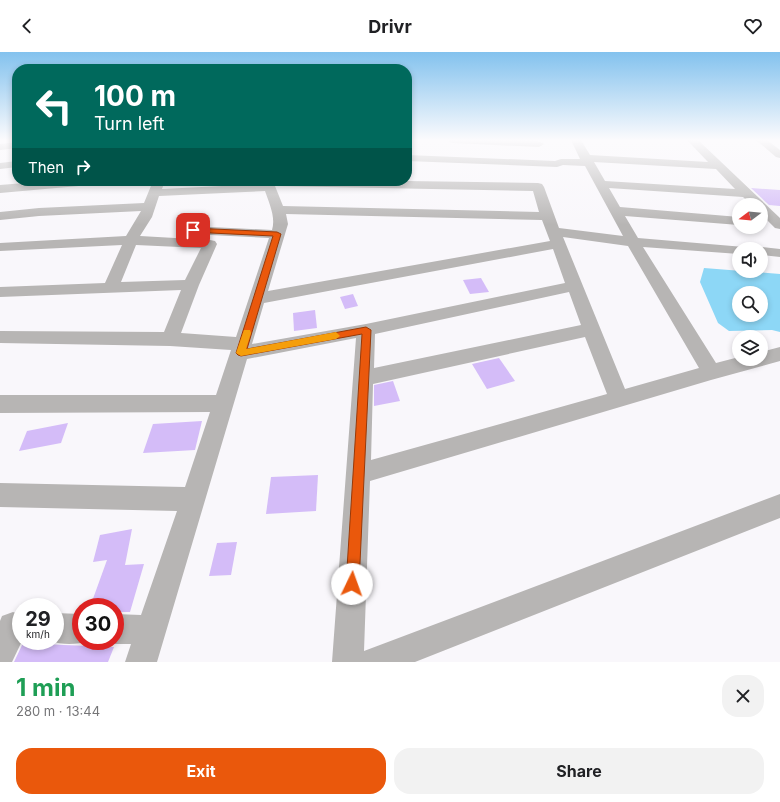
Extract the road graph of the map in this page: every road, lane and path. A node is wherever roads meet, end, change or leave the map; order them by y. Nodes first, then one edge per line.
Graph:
1 (592, 168) edge
2 (721, 168) edge
3 (12, 178) edge
4 (601, 184) junction
5 (46, 186) edge
6 (236, 186) edge
7 (268, 186) edge
8 (412, 186) edge
9 (2, 191) edge
10 (746, 192) junction
11 (154, 194) edge
12 (752, 198) edge
13 (278, 210) junction
14 (616, 211) junction
15 (768, 214) edge
16 (0, 216) edge
17 (547, 216) junction
18 (732, 220) edge
19 (768, 223) edge
20 (779, 225) edge
21 (135, 234) junction
22 (556, 238) junction
23 (276, 239) junction
24 (633, 242) junction
25 (210, 244) junction
26 (0, 247) edge
27 (732, 249) edge
28 (768, 252) edge
29 (780, 253) edge
30 (191, 285) junction
31 (575, 286) junction
32 (111, 288) junction
33 (0, 292) edge
34 (256, 299) junction
35 (591, 329) junction
36 (366, 330) junction
37 (0, 337) edge
38 (170, 339) junction
39 (242, 348) junction
40 (780, 354) edge
41 (768, 357) edge
42 (734, 366) edge
43 (711, 372) junction
44 (364, 378) junction
45 (619, 399) junction
46 (223, 403) junction
47 (0, 404) edge
48 (358, 474) junction
49 (0, 495) edge
50 (193, 499) junction
51 (780, 506) edge
52 (12, 627) edge
53 (124, 630) edge
54 (151, 630) junction
55 (0, 653) edge
56 (141, 662) edge
57 (348, 662) edge
58 (375, 662) edge

1 - 4 street
2 - 10 street
3 - 9 street
4 - 10 street
4 - 14 street
5 - 9 street
6 - 11 street
7 - 13 street
8 - 17 street
10 - 12 street
11 - 16 street
11 - 21 street
13 - 17 street
13 - 23 street
14 - 18 street
14 - 24 street
15 - 20 street
17 - 22 street
19 - 20 street
21 - 23 street
21 - 25 street
21 - 26 street
21 - 32 street
22 - 24 street
22 - 31 street
22 - 34 street
23 - 25 street
23 - 34 street
24 - 27 street
24 - 43 street
25 - 30 street
28 - 29 street
30 - 32 street
30 - 38 street
31 - 35 street
31 - 36 street
32 - 33 street
34 - 39 street
35 - 44 street
35 - 45 street
36 - 39 street
36 - 44 street
37 - 38 street
38 - 39 street
39 - 46 street
40 - 41 street
42 - 43 street
43 - 45 street
44 - 48 street
45 - 48 street
46 - 47 street
46 - 50 street
48 - 57 street
49 - 50 street
50 - 54 street
51 - 58 street
52 - 55 street
53 - 54 street
54 - 56 street

